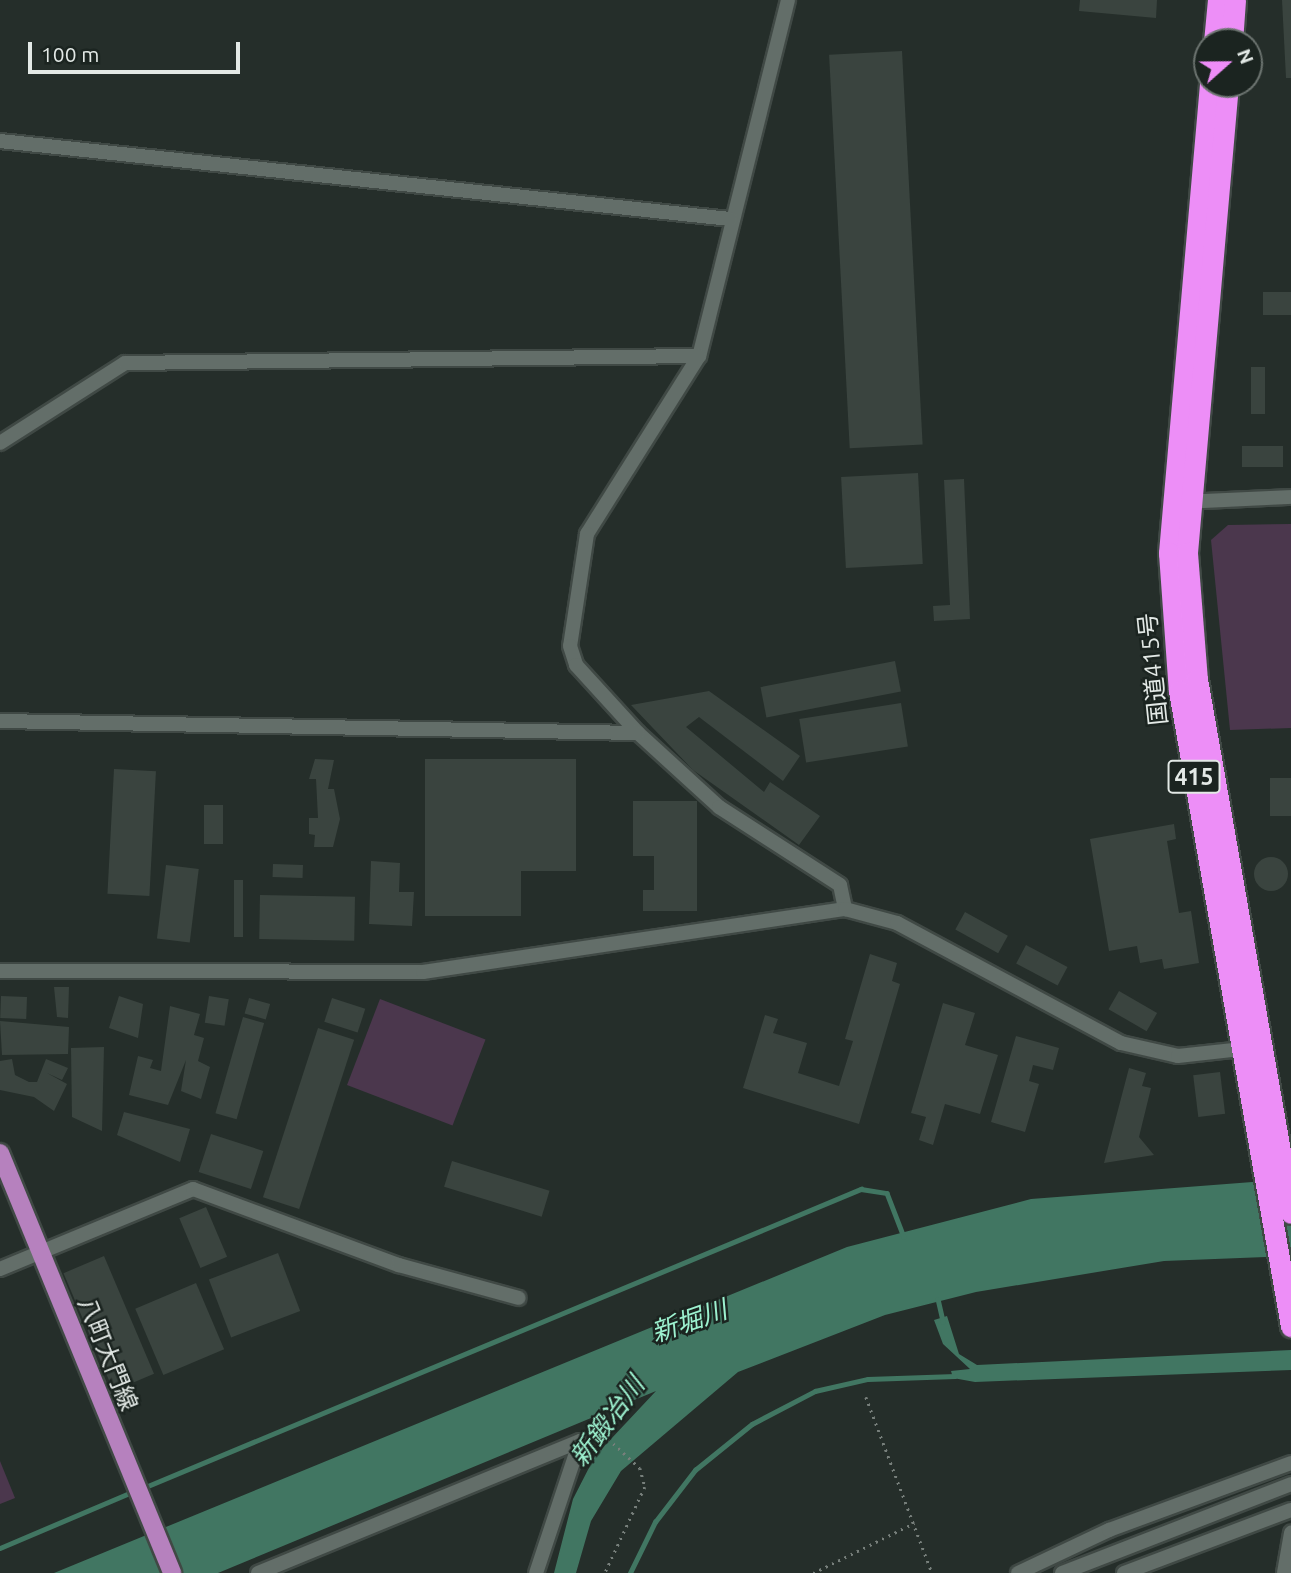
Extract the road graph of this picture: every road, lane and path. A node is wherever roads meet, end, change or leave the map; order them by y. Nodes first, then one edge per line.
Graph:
1 (788, 0) edge
2 (1218, 0) edge
3 (1236, 0) edge
4 (1215, 28) edge
5 (1233, 28) edge
6 (1209, 98) edge
7 (1226, 98) edge
8 (0, 141) edge
9 (730, 219) junction
10 (699, 356) junction
11 (0, 443) edge
12 (1291, 497) edge
13 (1180, 502) junction
14 (0, 721) edge
15 (638, 733) junction
16 (845, 909) junction
17 (0, 971) edge
18 (1251, 1048) junction
19 (0, 1153) edge
20 (1273, 1170) junction
21 (1291, 1213) edge
22 (40, 1253) junction
23 (0, 1269) edge
24 (519, 1298) dead end
25 (1291, 1326) edge
26 (866, 1397) dead end
27 (580, 1441) junction
28 (1291, 1463) edge
29 (1291, 1484) edge
30 (1291, 1510) edge
31 (914, 1524) junction
32 (1291, 1533) edge
33 (172, 1573) edge
34 (258, 1573) edge
35 (536, 1573) edge
36 (606, 1573) edge
37 (813, 1573) edge
38 (932, 1573) edge
39 (1018, 1573) edge
40 (1062, 1573) edge
41 (1124, 1573) edge
42 (1284, 1573) edge

1 - 9 street
2 - 4 highway
3 - 5 highway
6 - 13 highway, 国道415号 / 415
7 - 13 highway, 国道415号 / 415
8 - 9 street
9 - 10 street
10 - 11 street
10 - 15 street
12 - 13 street
13 - 18 highway, 国道415号 / 415
14 - 15 street
15 - 16 street
16 - 17 street
16 - 18 street
18 - 20 highway, 国道415号 / 415
19 - 22 main road, 八町大門線
20 - 21 highway, 国道415号 / 415
20 - 25 highway, 国道415号 / 415
22 - 23 street
22 - 24 street
22 - 33 main road, 八町大門線
26 - 31 path
27 - 34 street
27 - 35 street
27 - 36 path
28 - 39 street
29 - 40 street
30 - 41 street
31 - 37 path
31 - 38 path
32 - 42 street

